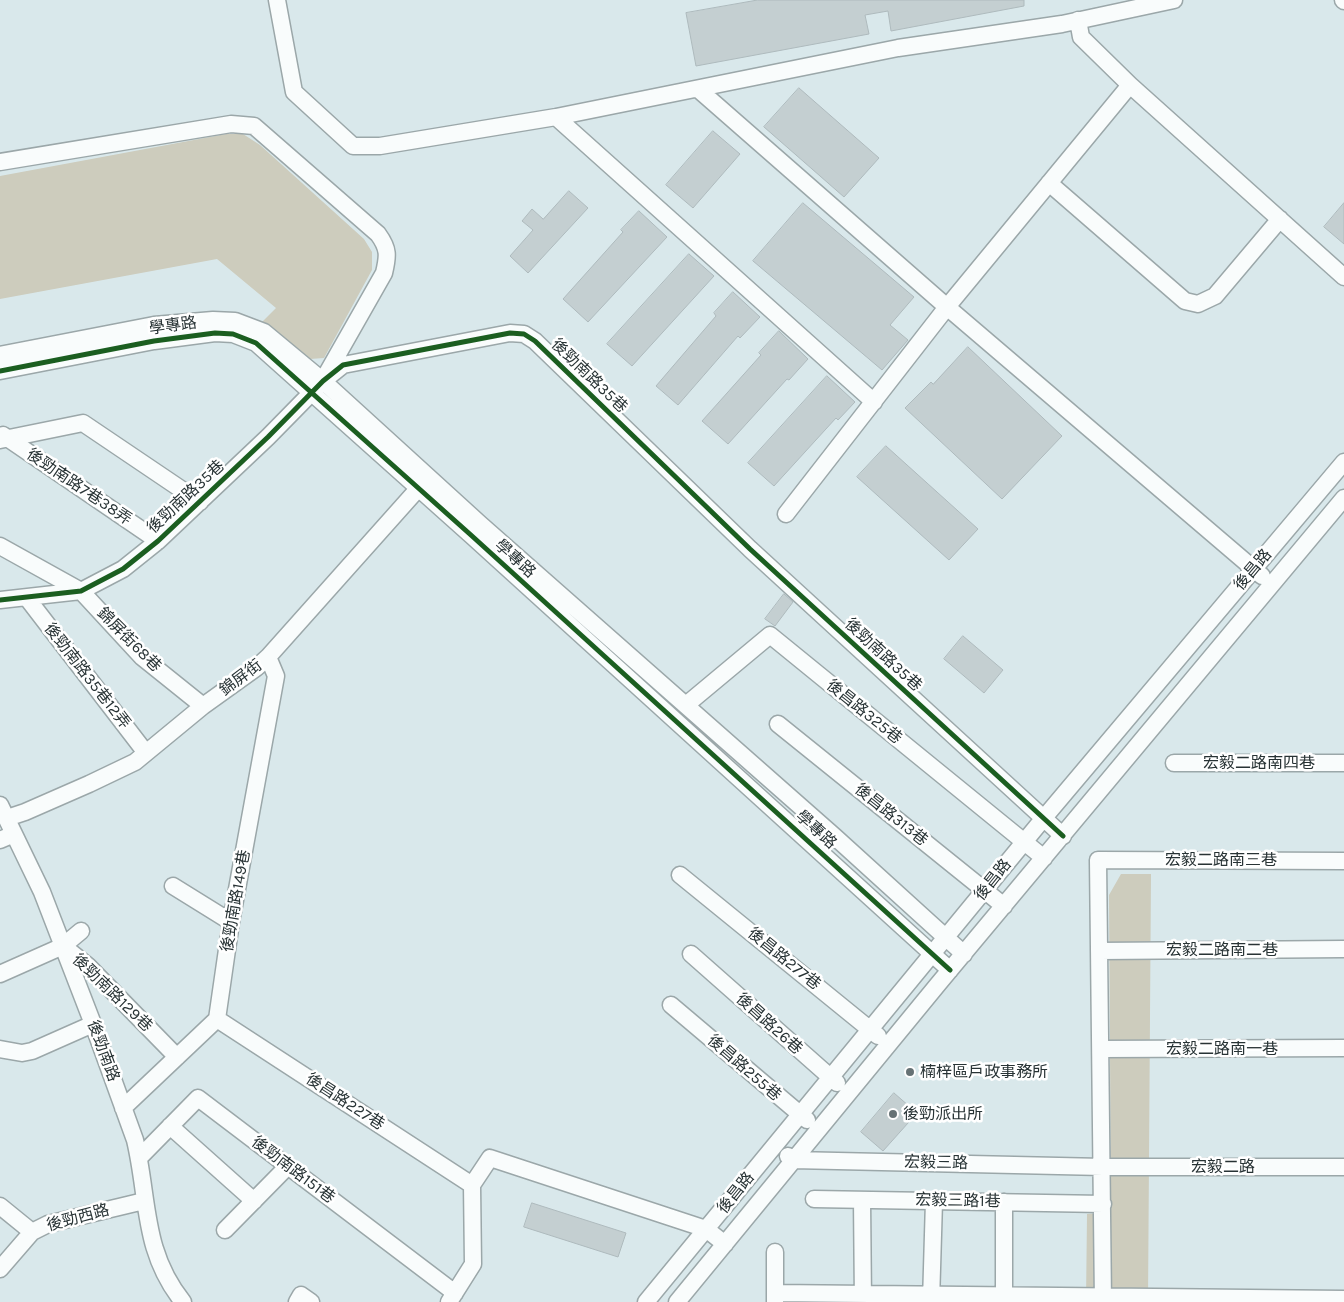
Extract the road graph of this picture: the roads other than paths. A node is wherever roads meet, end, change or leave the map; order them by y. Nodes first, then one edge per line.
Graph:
1 (277, 0) edge
2 (1174, 0) edge
3 (1078, 20) junction
4 (1130, 85) junction
5 (698, 89) junction
6 (556, 117) junction
7 (0, 162) edge
8 (1049, 183) junction
9 (1280, 219) junction
10 (1344, 277) edge
11 (947, 307) junction
12 (0, 355) edge
13 (0, 371) edge
14 (317, 387) junction
15 (874, 402) junction
16 (2, 437) edge
17 (1344, 462) edge
18 (423, 482) junction
19 (1344, 498) edge
20 (200, 502) junction
21 (786, 514) dead end
22 (158, 541) junction
23 (0, 546) edge
24 (1254, 568) junction
25 (1272, 584) junction
26 (81, 591) junction
27 (27, 598) junction
28 (0, 600) edge
29 (268, 658) junction
30 (686, 705) junction
31 (204, 706) junction
32 (778, 724) dead end
33 (146, 753) junction
34 (1174, 763) dead end
35 (1344, 763) edge
36 (3, 811) edge
37 (1043, 819) junction
38 (1063, 836) junction
39 (7, 837) edge
40 (1023, 843) junction
41 (1044, 858) junction
42 (1344, 860) edge
43 (680, 875) dead end
44 (172, 886) dead end
45 (985, 890) junction
46 (1004, 906) junction
47 (231, 922) junction
48 (81, 931) dead end
49 (946, 937) junction
50 (63, 946) junction
51 (1344, 949) edge
52 (1100, 951) junction
53 (691, 954) dead end
54 (932, 954) junction
55 (964, 954) junction
56 (950, 970) junction
57 (0, 974) edge
58 (672, 1005) dead end
59 (218, 1019) junction
60 (93, 1024) junction
61 (870, 1029) junction
62 (889, 1044) junction
63 (1344, 1048) edge
64 (0, 1049) edge
65 (1101, 1049) junction
66 (177, 1057) junction
67 (830, 1078) junction
68 (849, 1092) junction
69 (123, 1108) junction
70 (799, 1115) junction
71 (170, 1126) junction
72 (818, 1129) junction
73 (775, 1144) junction
74 (140, 1158) junction
75 (793, 1160) junction
76 (288, 1166) junction
77 (1102, 1167) junction
78 (1344, 1167) edge
79 (472, 1185) junction
80 (814, 1199) dead end
81 (862, 1200) junction
82 (144, 1201) junction
83 (254, 1201) junction
84 (934, 1201) junction
85 (1004, 1202) junction
86 (1103, 1204) junction
87 (0, 1206) edge
88 (706, 1229) junction
89 (225, 1230) dead end
90 (32, 1232) junction
91 (725, 1244) junction
92 (775, 1252) dead end
93 (0, 1269) edge
94 (775, 1297) edge
95 (452, 1298) edge
96 (863, 1298) edge
97 (931, 1298) edge
98 (1004, 1299) edge
99 (1103, 1299) edge
100 (1344, 1299) edge
101 (182, 1302) edge
102 (646, 1302) edge
103 (678, 1302) edge

1 - 6 street
2 - 3 street
3 - 4 street
3 - 5 street
4 - 8 street
4 - 9 street
5 - 6 street
5 - 11 street
6 - 15 street
7 - 14 street
8 - 9 street
8 - 11 street
9 - 10 street
11 - 15 street
11 - 24 street
12 - 14 street, 學專路
13 - 14 street, 學專路
14 - 18 street, 學專路
14 - 20 street, 後勁南路35巷
14 - 37 street, 後勁南路35巷
15 - 21 street
16 - 20 street
16 - 22 street, 後勁南路7巷38弄
17 - 24 street, 後昌路
18 - 29 street, 錦屏街
18 - 30 street, 學專路
18 - 54 street, 學專路
19 - 25 street, 後昌路
20 - 22 street, 後勁南路35巷
22 - 26 street, 後勁南路35巷
23 - 26 street, 錦屏街68巷
24 - 25 street
24 - 37 street, 後昌路
25 - 38 street, 後昌路
26 - 27 street, 後勁南路35巷
26 - 31 street, 錦屏街68巷
27 - 28 street, 後勁南路35巷
27 - 33 street, 後勁南路35巷12弄
29 - 31 street, 錦屏街
29 - 47 street, 後勁南路149巷
30 - 40 street, 後昌路325巷
30 - 49 street, 學專路
31 - 33 street, 錦屏街
32 - 45 street, 後昌路313巷
33 - 36 street, 錦屏街
34 - 35 street, 宏毅二路南四巷
36 - 39 street, 後勁南路
37 - 38 street, 後勁南路35巷
37 - 40 street, 後昌路
38 - 41 street, 後昌路
39 - 50 street, 後勁南路
40 - 41 street, 後昌路325巷
40 - 45 street, 後昌路
41 - 46 street, 後昌路
42 - 52 street, 宏毅二路南三巷
43 - 61 street, 後昌路277巷
44 - 47 street
45 - 46 street, 後昌路313巷
45 - 49 street, 後昌路
46 - 55 street, 後昌路
47 - 59 street, 後勁南路149巷
48 - 50 street, 後勁南路129巷
49 - 54 street, 後昌路
49 - 55 street, 學專路
50 - 57 street
50 - 60 street, 後勁南路
50 - 66 street, 後勁南路129巷
51 - 52 street, 宏毅二路南二巷
52 - 65 street
53 - 67 street, 後昌路26巷
54 - 56 street, 學專路
54 - 61 street, 後昌路
55 - 56 street, 後昌路
56 - 62 street, 後昌路
58 - 70 street, 後昌路255巷
59 - 66 street
59 - 79 street, 後昌路227巷
60 - 64 street
60 - 69 street, 後勁南路
61 - 62 street, 後昌路277巷
61 - 67 street, 後昌路
62 - 68 street, 後昌路
63 - 65 street, 宏毅二路南一巷
65 - 77 street
66 - 69 street
67 - 68 street, 後昌路26巷
67 - 70 street, 後昌路
68 - 72 street, 後昌路
69 - 74 street, 後勁南路
70 - 72 street, 後昌路255巷
70 - 73 street, 後昌路
71 - 74 street, 後勁南路151巷
71 - 76 street, 後勁南路151巷
71 - 83 street
72 - 75 street, 後昌路
73 - 75 street
73 - 88 street, 後昌路
74 - 82 street, 後勁南路
75 - 77 street, 宏毅三路
75 - 91 street, 後昌路
76 - 83 street
76 - 95 street, 後勁南路151巷
77 - 78 street, 宏毅二路
77 - 86 street
79 - 88 street
79 - 95 street
80 - 81 street, 宏毅三路1巷
81 - 84 street, 宏毅三路1巷
81 - 96 street
82 - 90 street, 後勁西路
82 - 101 street, 後勁南路
83 - 89 street
84 - 85 street, 宏毅三路1巷
84 - 97 street
85 - 86 street, 宏毅三路1巷
85 - 98 street
86 - 99 street
87 - 90 street
88 - 91 street
88 - 102 street, 後昌路
90 - 93 street, 後勁西路
91 - 103 street, 後昌路
92 - 94 street
94 - 96 street
96 - 97 street
97 - 98 street
98 - 99 street
99 - 100 street

